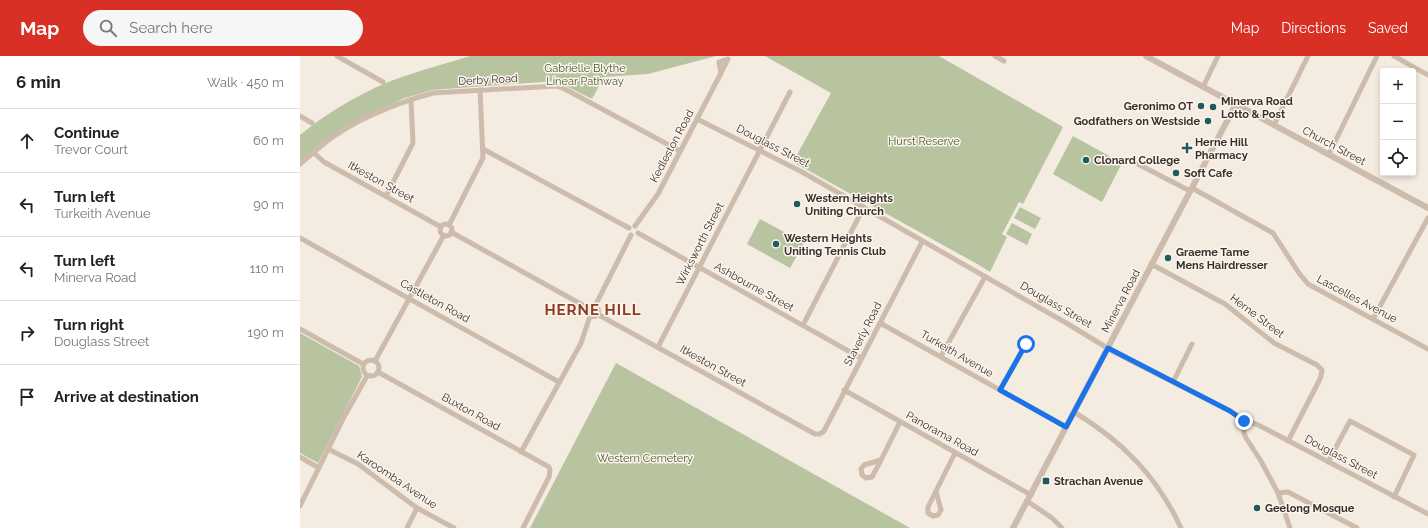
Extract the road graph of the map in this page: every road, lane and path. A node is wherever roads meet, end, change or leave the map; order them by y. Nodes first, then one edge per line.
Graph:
1 (337, 56) edge
2 (995, 56) edge
3 (1146, 56) edge
4 (1218, 56) edge
5 (1308, 56) edge
6 (1377, 56) edge
7 (1394, 56) edge
8 (1004, 61) dead end
9 (721, 73) dead end
10 (1428, 75) edge
11 (384, 82) dead end
12 (1203, 87) junction
13 (480, 90) junction
14 (790, 92) dead end
15 (410, 100) junction
16 (1236, 104) junction
17 (300, 116) edge
18 (697, 119) junction
19 (312, 123) dead end
20 (1274, 125) junction
21 (483, 149) junction
22 (760, 150) junction
23 (680, 151) junction
24 (314, 152) junction
25 (1329, 154) junction
26 (1130, 160) dead end
27 (300, 164) edge
28 (1191, 189) junction
29 (386, 196) junction
30 (864, 207) junction
31 (1428, 208) edge
32 (1428, 218) edge
33 (449, 224) junction
34 (635, 226) junction
35 (441, 227) junction
36 (629, 228) junction
37 (451, 232) junction
38 (638, 233) junction
39 (444, 235) junction
40 (631, 235) junction
41 (300, 238) edge
42 (922, 242) junction
43 (1151, 264) junction
44 (699, 268) junction
45 (985, 276) junction
46 (409, 298) junction
47 (595, 306) junction
48 (588, 308) junction
49 (597, 314) junction
50 (590, 316) junction
51 (1373, 319) junction
52 (880, 323) junction
53 (803, 326) junction
54 (300, 329) edge
55 (1026, 344) dead end
56 (1192, 344) dead end
57 (658, 347) junction
58 (1108, 348) junction
59 (1428, 349) edge
60 (941, 356) junction
61 (861, 358) junction
62 (375, 361) junction
63 (363, 364) junction
64 (378, 372) junction
65 (367, 376) junction
66 (559, 382) junction
67 (1173, 382) junction
68 (844, 390) junction
69 (1000, 390) junction
70 (1074, 412) junction
71 (1244, 421) junction
72 (900, 422) junction
73 (1066, 427) junction
74 (820, 434) joint
75 (1288, 441) junction
76 (328, 449) junction
77 (521, 452) junction
78 (955, 453) junction
79 (300, 457) edge
80 (881, 460) dead end
81 (1328, 462) junction
82 (319, 468) junction
83 (936, 491) dead end
84 (1278, 493) junction
85 (1031, 495) junction
86 (1394, 497) junction
87 (1027, 501) junction
88 (300, 506) edge
89 (417, 508) junction
90 (1428, 514) edge
91 (407, 528) edge
92 (454, 528) edge
93 (523, 528) edge
94 (1013, 528) edge
95 (1062, 528) edge
96 (1181, 528) edge
97 (1290, 528) edge
98 (1357, 528) edge

1 - 11 street
2 - 8 street
3 - 12 street, Church Street
4 - 12 street
5 - 20 street
6 - 25 street
7 - 10 street
9 - 18 street, Kedleston Road
12 - 16 street, Church Street
13 - 15 street, Derby Road
13 - 21 street
13 - 23 street, Derby Road
14 - 22 street, Wirksworth Street
15 - 24 street, Derby Road
15 - 29 street
16 - 20 street, Church Street
16 - 28 street, Minerva Road
17 - 19 street
18 - 22 street, Douglass Street
18 - 23 street, Kedleston Road
20 - 25 street, Church Street
21 - 33 street
21 - 36 street
22 - 30 street, Douglass Street
22 - 44 street, Wirksworth Street
23 - 34 street, Kedleston Road
24 - 27 street, Derby Road
24 - 29 street, Itkeston Street
25 - 31 street, Church Street
26 - 28 street, Lascelles Avenue
28 - 43 street, Minerva Road
28 - 51 street, Lascelles Avenue
29 - 35 street, Itkeston Street
30 - 42 street, Douglass Street
30 - 53 street
32 - 51 street
33 - 35 street
33 - 37 street
34 - 36 street
34 - 38 street
35 - 39 street
36 - 40 street
37 - 39 street
37 - 48 street
38 - 40 street
38 - 44 street, Ashbourne Street
39 - 46 street
40 - 47 street
41 - 46 street, Castleton Road
42 - 45 street, Douglass Street
42 - 52 street, Staverly Road
43 - 58 street, Minerva Road
43 - 75 street, Herne Street
44 - 53 street, Ashbourne Street
44 - 57 street, Wirksworth Street
45 - 58 street, Douglass Street
45 - 60 street
46 - 62 street
46 - 66 street, Castleton Road
47 - 48 street
47 - 49 street
48 - 50 street
49 - 50 street
49 - 57 street, Itkeston Street
50 - 66 street
51 - 59 street, Lascelles Avenue
52 - 60 street, Turkeith Avenue
52 - 61 street, Staverly Road
53 - 61 street, Ashbourne Street
54 - 63 street
55 - 69 street
56 - 67 street
57 - 74 street, Itkeston Street
58 - 67 street, Douglass Street
58 - 70 street, Minerva Road
60 - 69 street, Turkeith Avenue
61 - 68 street, Staverly Road
62 - 63 street
62 - 64 street
63 - 65 street
64 - 65 street
64 - 77 street, Buxton Road
65 - 76 street
66 - 77 street
67 - 71 street, Douglass Street
68 - 72 street, Panorama Road
68 - 74 street, Staverly Road
69 - 73 street, Turkeith Avenue
70 - 73 street, Minerva Road
70 - 96 street
71 - 75 street, Douglass Street
71 - 84 street
72 - 78 street, Panorama Road
72 - 80 street
73 - 85 street, Minerva Road
75 - 81 street, Douglass Street
76 - 82 street
76 - 89 street, Karoomba Avenue
77 - 93 street, Buxton Road
78 - 83 street
78 - 85 street, Panorama Road
79 - 82 street
81 - 86 street, Douglass Street
81 - 86 street
82 - 88 street
84 - 97 street
84 - 98 street
85 - 87 street, Minerva Road
86 - 90 street, Douglass Street
87 - 94 street, Minerva Road
87 - 95 street
89 - 91 street
89 - 92 street, Karoomba Avenue

